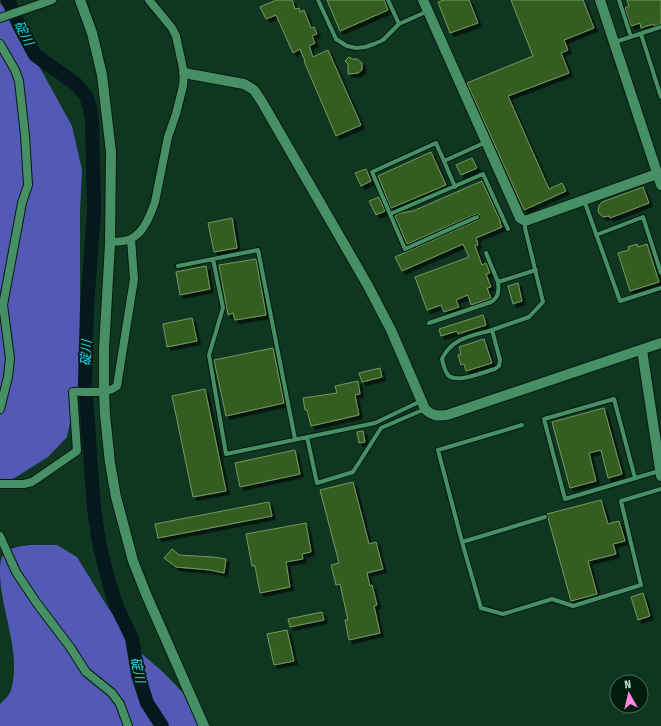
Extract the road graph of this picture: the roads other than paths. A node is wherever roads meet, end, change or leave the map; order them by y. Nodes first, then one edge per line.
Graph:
1 (52, 0) edge
2 (80, 0) edge
3 (149, 0) edge
4 (318, 0) edge
5 (388, 0) edge
6 (423, 0) edge
7 (600, 0) edge
8 (619, 0) edge
9 (428, 11) junction
10 (2, 17) edge
11 (399, 24) junction
12 (661, 27) edge
13 (641, 34) junction
14 (631, 37) junction
15 (615, 42) junction
16 (0, 44) edge
17 (184, 73) junction
18 (661, 97) edge
19 (486, 142) junction
20 (444, 161) junction
21 (657, 174) junction
22 (661, 185) edge
23 (455, 187) junction
24 (584, 200) junction
25 (390, 214) junction
26 (477, 217) dead end
27 (525, 221) junction
28 (508, 229) dead end
29 (596, 235) junction
30 (131, 239) junction
31 (110, 242) junction
32 (486, 253) dead end
33 (213, 260) junction
34 (178, 266) dead end
35 (536, 270) junction
36 (661, 273) edge
37 (498, 282) junction
38 (661, 288) edge
39 (429, 323) dead end
40 (492, 330) junction
41 (661, 343) edge
42 (642, 350) junction
43 (99, 391) junction
44 (423, 405) junction
45 (0, 409) edge
46 (522, 425) dead end
47 (307, 437) junction
48 (295, 439) junction
49 (660, 474) edge
50 (635, 478) junction
51 (0, 484) edge
52 (661, 489) edge
53 (545, 517) dead end
54 (0, 536) edge
55 (462, 542) junction
56 (128, 726) edge
57 (204, 726) edge

1 - 10 street
2 - 31 street
3 - 17 street
4 - 11 lane
5 - 11 lane
6 - 9 street
7 - 15 street
8 - 14 lane
9 - 11 lane
9 - 19 street
12 - 13 lane
13 - 14 lane
13 - 18 lane
14 - 15 lane
15 - 21 street
16 - 45 street
17 - 30 street
17 - 44 street
19 - 20 lane
19 - 27 street
20 - 23 lane
20 - 25 lane
21 - 22 street
21 - 24 street
23 - 25 lane
23 - 28 lane
24 - 27 street
24 - 29 lane
25 - 26 lane
27 - 35 lane
29 - 36 lane
29 - 38 lane
30 - 31 street
30 - 43 street
31 - 43 street
32 - 37 lane
33 - 34 lane
33 - 48 lane
33 - 48 lane
35 - 37 lane
35 - 40 lane
37 - 39 lane
40 - 40 lane
41 - 42 street
42 - 44 street
42 - 49 street
43 - 51 street
43 - 57 street
44 - 47 lane
44 - 47 lane
46 - 55 lane
47 - 48 lane
49 - 50 lane
50 - 50 lane
52 - 55 lane
53 - 55 lane
54 - 56 street

